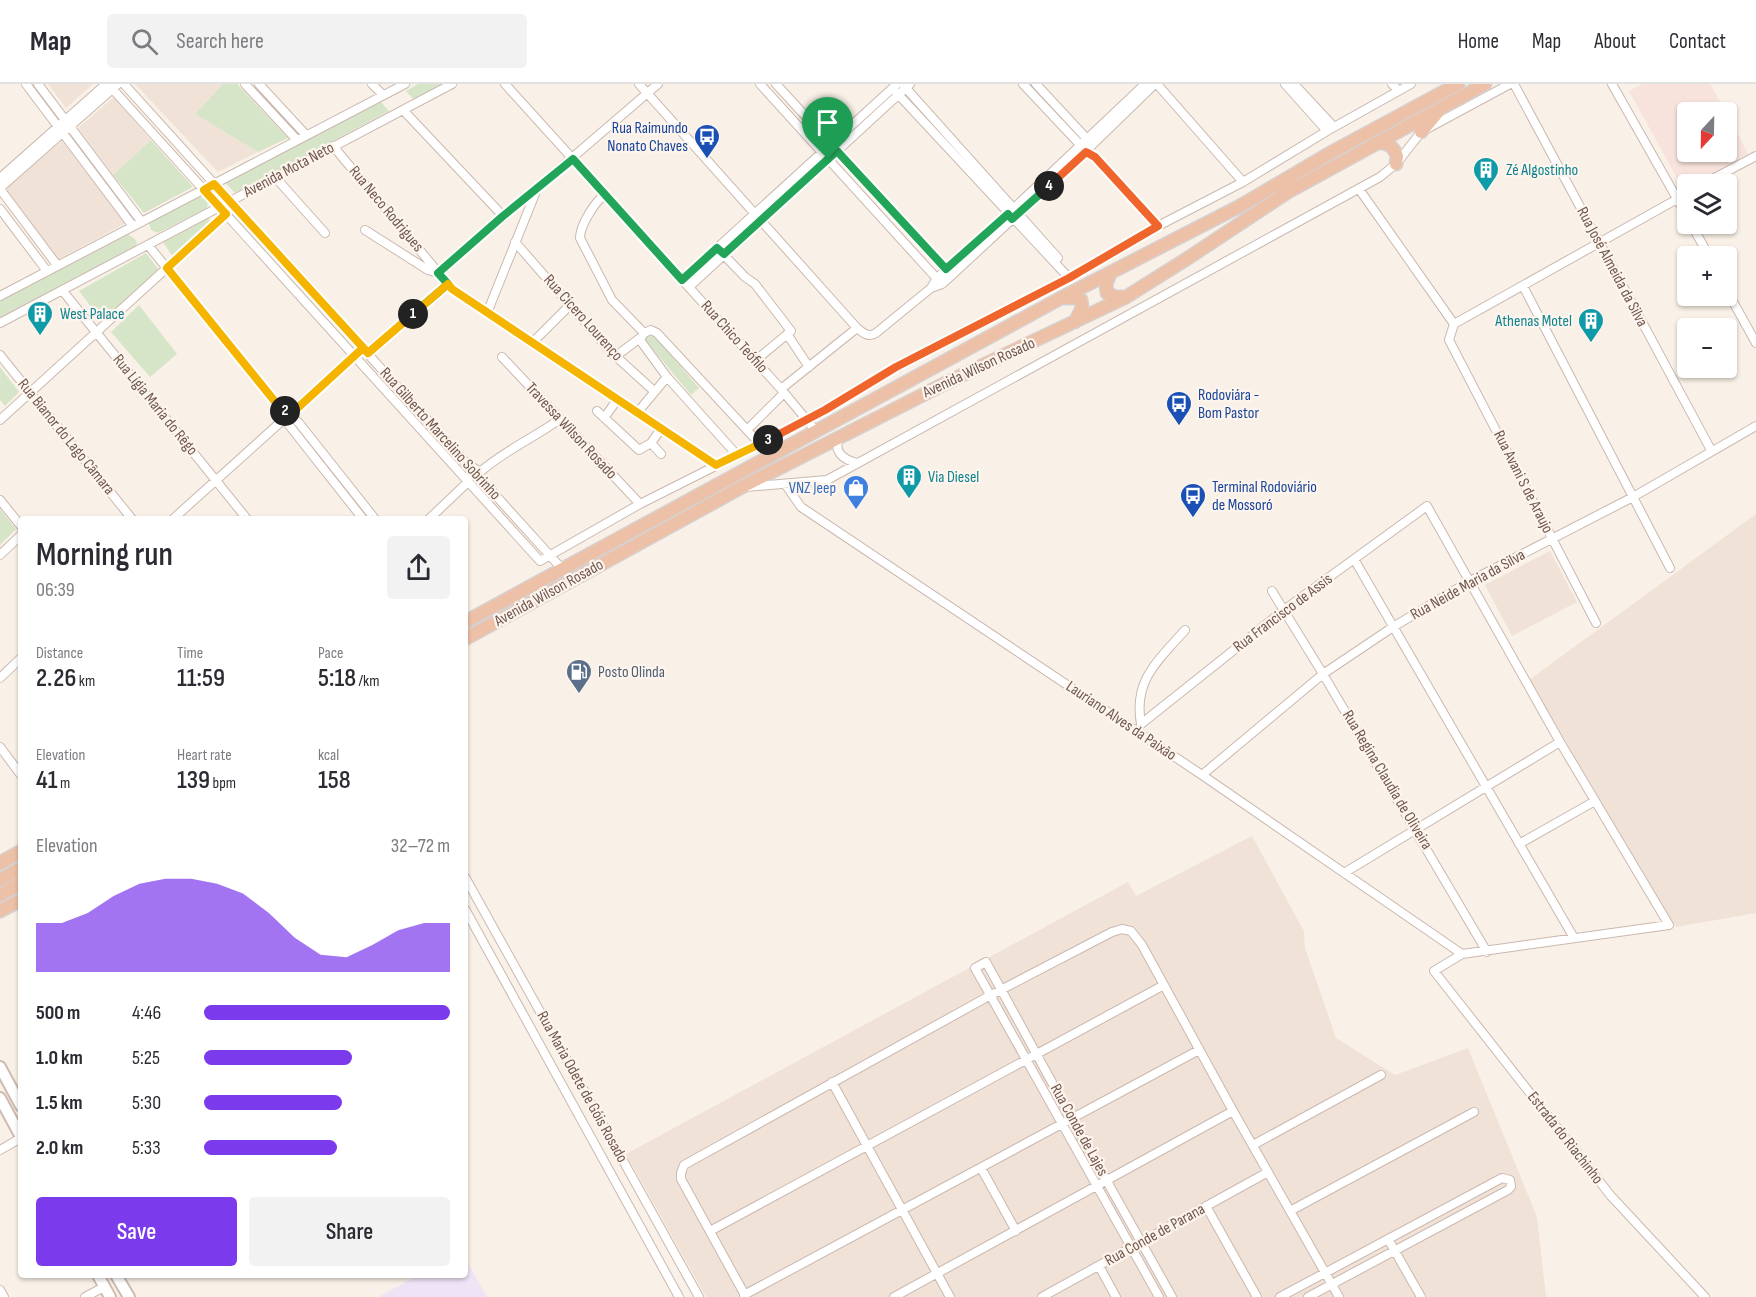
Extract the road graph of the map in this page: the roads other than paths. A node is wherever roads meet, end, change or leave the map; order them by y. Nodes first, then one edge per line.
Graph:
1 (26, 84) edge
2 (38, 84) edge
3 (124, 84) edge
4 (245, 84) edge
5 (259, 84) edge
6 (372, 84) edge
7 (405, 84) edge
8 (452, 84) edge
9 (505, 84) edge
10 (639, 84) edge
11 (658, 84) edge
12 (760, 84) edge
13 (776, 84) edge
14 (1023, 84) edge
15 (1036, 84) edge
16 (1145, 84) edge
17 (1156, 84) edge
18 (1285, 84) edge
19 (1294, 84) edge
20 (1392, 84) edge
21 (1411, 84) edge
22 (1458, 84) edge
23 (1485, 84) edge
24 (1512, 84) edge
25 (1612, 84) edge
26 (111, 85) edge
27 (906, 85) edge
28 (391, 87) edge
29 (894, 88) edge
30 (1399, 91) junction
31 (647, 93) junction
32 (383, 95) junction
33 (1444, 106) junction
34 (403, 110) junction
35 (63, 127) junction
36 (943, 129) junction
37 (1330, 129) junction
38 (1421, 132) junction
39 (306, 135) junction
40 (936, 135) junction
41 (297, 140) junction
42 (831, 144) junction
43 (1374, 144) junction
44 (1080, 145) junction
45 (1088, 145) junction
46 (333, 146) junction
47 (837, 151) junction
48 (822, 152) junction
49 (1756, 156) edge
50 (573, 159) junction
51 (828, 159) junction
52 (1396, 164) junction
53 (1722, 174) edge
54 (275, 177) junction
55 (0, 178) edge
56 (1243, 182) junction
57 (214, 184) junction
58 (538, 187) junction
59 (0, 188) edge
60 (1359, 189) junction
61 (204, 190) junction
62 (604, 194) junction
63 (1677, 198) joint
64 (230, 201) junction
65 (0, 209) edge
66 (223, 211) junction
67 (755, 213) junction
68 (1013, 214) junction
69 (503, 216) junction
70 (761, 220) junction
71 (141, 221) junction
72 (132, 225) junction
73 (1158, 226) junction
74 (365, 230) dead end
75 (326, 233) dead end
76 (1598, 242) junction
77 (515, 243) junction
78 (148, 245) junction
79 (717, 248) junction
80 (724, 254) junction
81 (57, 265) junction
82 (167, 268) junction
83 (47, 271) junction
84 (949, 272) junction
85 (438, 273) junction
86 (1110, 274) junction
87 (1071, 276) junction
88 (682, 280) junction
89 (939, 281) junction
90 (448, 284) junction
91 (1523, 286) junction
92 (688, 287) junction
93 (63, 290) junction
94 (0, 296) edge
95 (1126, 297) junction
96 (1061, 298) junction
97 (570, 306) junction
98 (1735, 306) edge
99 (487, 313) junction
100 (1075, 322) junction
101 (0, 323) edge
102 (1454, 324) junction
103 (857, 327) junction
104 (97, 333) junction
105 (787, 334) junction
106 (642, 335) junction
107 (532, 343) junction
108 (1756, 343) edge
109 (365, 351) junction
110 (0, 356) edge
111 (354, 356) junction
112 (616, 356) junction
113 (502, 357) dead end
114 (755, 361) junction
115 (809, 368) junction
116 (667, 377) junction
117 (401, 391) junction
118 (654, 391) junction
119 (782, 391) junction
120 (29, 394) junction
121 (392, 398) junction
122 (617, 400) junction
123 (597, 411) dead end
124 (637, 413) junction
125 (288, 417) junction
126 (560, 418) junction
127 (604, 418) junction
128 (0, 420) edge
129 (807, 420) junction
130 (1756, 426) edge
131 (661, 429) junction
132 (747, 430) junction
133 (816, 431) junction
134 (839, 437) junction
135 (651, 443) junction
136 (760, 444) junction
137 (1711, 450) junction
138 (661, 454) dead end
139 (737, 454) junction
140 (857, 463) junction
141 (468, 465) junction
142 (716, 465) junction
143 (216, 481) junction
144 (468, 482) junction
145 (785, 484) junction
146 (742, 487) junction
147 (1633, 497) junction
148 (0, 500) edge
149 (640, 504) junction
150 (130, 516) edge
151 (176, 516) edge
152 (245, 516) edge
153 (361, 516) edge
154 (372, 516) edge
155 (432, 516) edge
156 (18, 522) edge
157 (18, 538) edge
158 (1552, 539) junction
159 (0, 555) edge
160 (550, 555) junction
161 (1354, 559) junction
162 (1670, 568) dead end
163 (563, 570) junction
164 (1470, 581) junction
165 (1272, 591) dead end
166 (1284, 610) junction
167 (468, 620) edge
168 (1596, 623) dead end
169 (1393, 627) junction
170 (1185, 630) dead end
171 (468, 637) edge
172 (18, 661) edge
173 (1323, 674) junction
174 (0, 678) edge
175 (1560, 742) junction
176 (0, 747) edge
177 (18, 771) edge
178 (1202, 775) junction
179 (1486, 787) junction
180 (1595, 801) junction
181 (1416, 830) junction
182 (1519, 844) junction
183 (18, 853) edge
184 (0, 863) edge
185 (18, 870) edge
186 (1344, 873) junction
187 (0, 880) edge
188 (468, 883) edge
189 (18, 885) edge
190 (0, 895) edge
191 (18, 902) edge
192 (0, 911) edge
193 (468, 913) edge
194 (468, 914) edge
195 (492, 928) junction
196 (1574, 938) junction
197 (1487, 952) junction
198 (1462, 954) junction
199 (1164, 985) junction
200 (1002, 990) junction
201 (990, 996) junction
202 (1199, 1050) junction
203 (1037, 1054) junction
204 (1025, 1060) junction
205 (0, 1067) edge
206 (1381, 1075) dead end
207 (0, 1077) edge
208 (832, 1082) junction
209 (0, 1098) edge
210 (18, 1102) edge
211 (18, 1105) edge
212 (1233, 1111) junction
213 (1474, 1112) dead end
214 (1072, 1119) junction
215 (1061, 1125) junction
216 (18, 1131) edge
217 (18, 1139) edge
218 (1253, 1145) junction
219 (867, 1146) junction
220 (0, 1150) edge
221 (981, 1168) junction
222 (1268, 1172) junction
223 (1107, 1181) junction
224 (1096, 1186) junction
225 (1206, 1206) junction
226 (902, 1210) junction
227 (1290, 1211) junction
228 (710, 1231) junction
229 (1016, 1231) junction
230 (1388, 1239) junction
231 (1141, 1242) junction
232 (1131, 1248) junction
233 (1395, 1251) junction
234 (1099, 1266) junction
235 (1325, 1273) junction
236 (936, 1274) junction
237 (100, 1278) edge
238 (118, 1278) edge
239 (1332, 1284) junction
240 (0, 1290) edge
241 (107, 1292) edge
242 (745, 1296) edge
243 (4, 1297) edge
244 (85, 1297) edge
245 (129, 1297) edge
246 (679, 1297) edge
247 (699, 1297) edge
248 (894, 1297) edge
249 (950, 1297) edge
250 (1042, 1297) edge
251 (1116, 1297) edge
252 (1159, 1297) edge
253 (1172, 1297) edge
254 (1257, 1297) edge
255 (1280, 1297) edge
256 (1308, 1297) edge
257 (1339, 1297) edge
258 (1421, 1297) edge
259 (1706, 1297) edge

1 - 35 street
2 - 35 street
3 - 57 street, Rua Gilberto Marcelino Sobrinho
4 - 41 street
5 - 39 street
6 - 32 street
7 - 28 street, Avenida Mota Neto
8 - 34 street, Avenida Mota Neto
9 - 50 street, Rua Chico Teófilo
10 - 31 street
11 - 31 street
12 - 48 street
13 - 42 street
14 - 44 street
15 - 45 street
16 - 45 street
17 - 45 street
17 - 56 street
18 - 37 street
19 - 37 street
20 - 30 street
21 - 30 street
22 - 86 highway, Avenida Wilson Rosado
23 - 33 highway, Avenida Wilson Rosado
24 - 38 street
24 - 76 street, Rua José Almeida da Silva
25 - 63 street
26 - 35 street
26 - 61 street, Rua Gilberto Marcelino Sobrinho
27 - 29 street
27 - 36 street
28 - 32 street, Avenida Mota Neto
29 - 40 street
29 - 42 street
29 - 47 street
30 - 37 street
31 - 50 street
31 - 67 street
32 - 39 street, Avenida Mota Neto
33 - 38 highway
33 - 43 highway, Avenida Wilson Rosado
34 - 46 street, Avenida Mota Neto
34 - 69 street
35 - 55 street
35 - 59 street
35 - 71 street
35 - 72 street
36 - 40 street
36 - 68 street
37 - 56 street
38 - 52 street
39 - 41 street, Avenida Mota Neto
40 - 68 street
41 - 57 street, Avenida Mota Neto
42 - 47 street
42 - 48 street
43 - 52 highway
43 - 95 highway, Avenida Wilson Rosado
44 - 45 street
44 - 68 street
45 - 68 street
45 - 73 street
46 - 54 street, Avenida Mota Neto
46 - 85 street, Rua Neco Rodrigues
47 - 51 street
47 - 84 street
48 - 51 street
48 - 67 street
49 - 53 street
50 - 58 street
50 - 62 street, Rua Chico Teófilo
51 - 70 street
51 - 89 street
52 - 60 street
54 - 64 street, Avenida Mota Neto
54 - 75 street
56 - 73 street
57 - 61 street, Avenida Mota Neto
57 - 64 street, Rua Gilberto Marcelino Sobrinho
58 - 69 street
58 - 77 street
59 - 81 street
60 - 102 street
60 - 140 street
61 - 66 street, Rua Gilberto Marcelino Sobrinho
61 - 71 street, Avenida Mota Neto
62 - 88 street, Rua Chico Teófilo
62 - 106 street
63 - 76 street
64 - 66 street, Avenida Mota Neto
64 - 109 street, Rua Gilberto Marcelino Sobrinho
65 - 83 street
66 - 78 street, Avenida Mota Neto
66 - 82 street
66 - 111 street, Rua Gilberto Marcelino Sobrinho
67 - 70 street
67 - 79 street
68 - 84 street
68 - 87 street
69 - 85 street
70 - 80 street
70 - 103 street
71 - 72 street, Avenida Mota Neto
72 - 81 street, Avenida Mota Neto
73 - 87 street
74 - 85 street
76 - 91 street
76 - 137 street, Rua José Almeida da Silva
77 - 97 street, Rua Cícero Lourenço
77 - 99 street
78 - 82 street
78 - 93 street, Avenida Mota Neto
79 - 80 street
79 - 88 street
80 - 92 street
80 - 105 street
81 - 83 street, Avenida Mota Neto
82 - 104 street
82 - 125 street
83 - 94 street, Avenida Mota Neto
84 - 89 street
85 - 90 street, Rua Neco Rodrigues
86 - 95 highway
86 - 96 highway, Avenida Wilson Rosado
87 - 129 street
88 - 92 street, Rua Chico Teófilo
89 - 103 street
90 - 99 street, Rua Neco Rodrigues
90 - 109 street
91 - 102 street
91 - 147 street
92 - 114 street, Rua Chico Teófilo
93 - 101 street, Avenida Mota Neto
93 - 104 street, Rua Lígia Maria do Rêgo
95 - 100 highway, Avenida Wilson Rosado
96 - 100 highway
96 - 133 highway, Avenida Wilson Rosado
97 - 107 street
97 - 112 street, Rua Cícero Lourenço
98 - 108 street
99 - 107 street, Rua Neco Rodrigues
100 - 134 highway, Avenida Wilson Rosado
102 - 158 street, Rua Avani S de Araujo
103 - 115 street
104 - 120 street
104 - 143 street, Rua Lígia Maria do Rêgo
105 - 114 street
105 - 115 street
106 - 112 street
106 - 116 street
106 - 132 street
107 - 122 street, Rua Neco Rodrigues
109 - 111 street
109 - 117 street, Rua Gilberto Marcelino Sobrinho
110 - 120 street, Rua Bianor do Lago Câmara
111 - 121 street, Rua Gilberto Marcelino Sobrinho
111 - 125 street
112 - 118 street, Rua Cícero Lourenço
113 - 126 street, Travessa Wilson Rosado
114 - 119 street, Rua Chico Teófilo
115 - 119 street
116 - 118 street
116 - 139 street
117 - 121 street
117 - 141 street, Rua Gilberto Marcelino Sobrinho
118 - 124 street
119 - 129 street, Rua Chico Teófilo
119 - 132 street
120 - 128 street
120 - 150 street, Rua Bianor do Lago Câmara
121 - 144 street, Rua Gilberto Marcelino Sobrinho
122 - 124 street, Rua Neco Rodrigues
122 - 127 street
123 - 127 street
124 - 131 street, Rua Neco Rodrigues
125 - 143 street
125 - 153 street
125 - 154 street
126 - 141 street
126 - 149 street, Travessa Wilson Rosado
127 - 135 street
129 - 133 street, Rua Chico Teófilo
129 - 136 street
130 - 137 street, Rua Neide Maria da Silva
131 - 135 street
131 - 142 street, Rua Neco Rodrigues
132 - 136 street
133 - 163 highway, Avenida Wilson Rosado
134 - 140 street
134 - 146 highway, Avenida Wilson Rosado
135 - 138 street
136 - 139 street
137 - 147 street, Rua Neide Maria da Silva
139 - 142 street
140 - 145 street
141 - 144 street
141 - 160 street, Rua Gilberto Marcelino Sobrinho
142 - 149 street
143 - 151 street
143 - 152 street, Rua Lígia Maria do Rêgo
144 - 155 street
144 - 160 street, Rua Gilberto Marcelino Sobrinho
145 - 146 street
145 - 178 street, Lauriano Alves da Paixão
146 - 171 highway, Avenida Wilson Rosado
147 - 158 street, Rua Neide Maria da Silva
147 - 162 street
148 - 156 street
149 - 160 street
157 - 159 street
158 - 164 street, Rua Neide Maria da Silva
158 - 168 street, Rua Avani S de Araujo
160 - 163 street, Rua Gilberto Marcelino Sobrinho
161 - 164 street, Rua Francisco de Assis
161 - 166 street, Rua Francisco de Assis
161 - 169 street
163 - 167 highway, Avenida Wilson Rosado
164 - 169 street, Rua Neide Maria da Silva
164 - 175 street
165 - 166 street, Rua Regina Claudia de Oliveira
166 - 170 street, Rua Francisco de Assis
166 - 173 street, Rua Regina Claudia de Oliveira
169 - 173 street, Rua Neide Maria da Silva
169 - 179 street
172 - 174 street
173 - 178 street, Rua Neide Maria da Silva
173 - 181 street, Rua Regina Claudia de Oliveira
175 - 179 street
175 - 180 street
176 - 177 street
178 - 186 street, Lauriano Alves da Paixão
179 - 181 street
179 - 182 street
180 - 182 street
180 - 196 street
181 - 186 street
181 - 197 street, Rua Regina Claudia de Oliveira
182 - 196 street
183 - 184 highway
185 - 187 highway
186 - 198 street, Lauriano Alves da Paixão
188 - 195 street, Rua Maria Odete de Góis Rosado
189 - 190 highway
191 - 192 highway
193 - 195 street
194 - 246 street, Rua Maria Odete de Góis Rosado
195 - 247 street, Rua Maria Odete de Góis Rosado
196 - 197 street
197 - 198 street
198 - 259 street, Estrada do Riachinho
199 - 200 street
199 - 202 street
199 - 203 street
200 - 201 street
200 - 201 street, Rua Conde de Lajes
200 - 203 street, Rua Conde de Lajes
201 - 204 street, Rua Conde de Lajes
201 - 208 street
202 - 212 street
202 - 214 street
203 - 204 street
203 - 214 street, Rua Conde de Lajes
204 - 215 street, Rua Conde de Lajes
204 - 219 street
205 - 210 main road
206 - 218 street
207 - 211 main road
208 - 219 street
208 - 228 street
209 - 216 main road
212 - 218 street
212 - 223 street
213 - 227 street
214 - 215 street
214 - 223 street, Rua Conde de Lajes
215 - 221 street
215 - 224 street, Rua Conde de Lajes
217 - 220 street
218 - 222 street
219 - 226 street
219 - 228 street
221 - 226 street
221 - 229 street
222 - 225 street, Rua Conde de Parana
222 - 227 street
223 - 224 street
223 - 231 street, Rua Conde de Lajes
224 - 229 street
224 - 232 street, Rua Conde de Lajes
225 - 231 street, Rua Conde de Parana
225 - 254 street
226 - 236 street
226 - 242 street
227 - 235 street
228 - 242 street
229 - 236 street
230 - 233 street
230 - 233 street
230 - 235 street
231 - 232 street, Rua Conde de Parana
231 - 253 street, Rua Conde de Lajes
232 - 234 street, Rua Conde de Parana
232 - 252 street, Rua Conde de Lajes
233 - 239 street
233 - 258 street
234 - 250 street, Rua Conde de Parana
234 - 251 street
235 - 239 street
235 - 255 street
236 - 248 street
236 - 249 street
237 - 241 main road
238 - 245 main road
239 - 256 street
239 - 257 street
240 - 243 street
241 - 244 street

